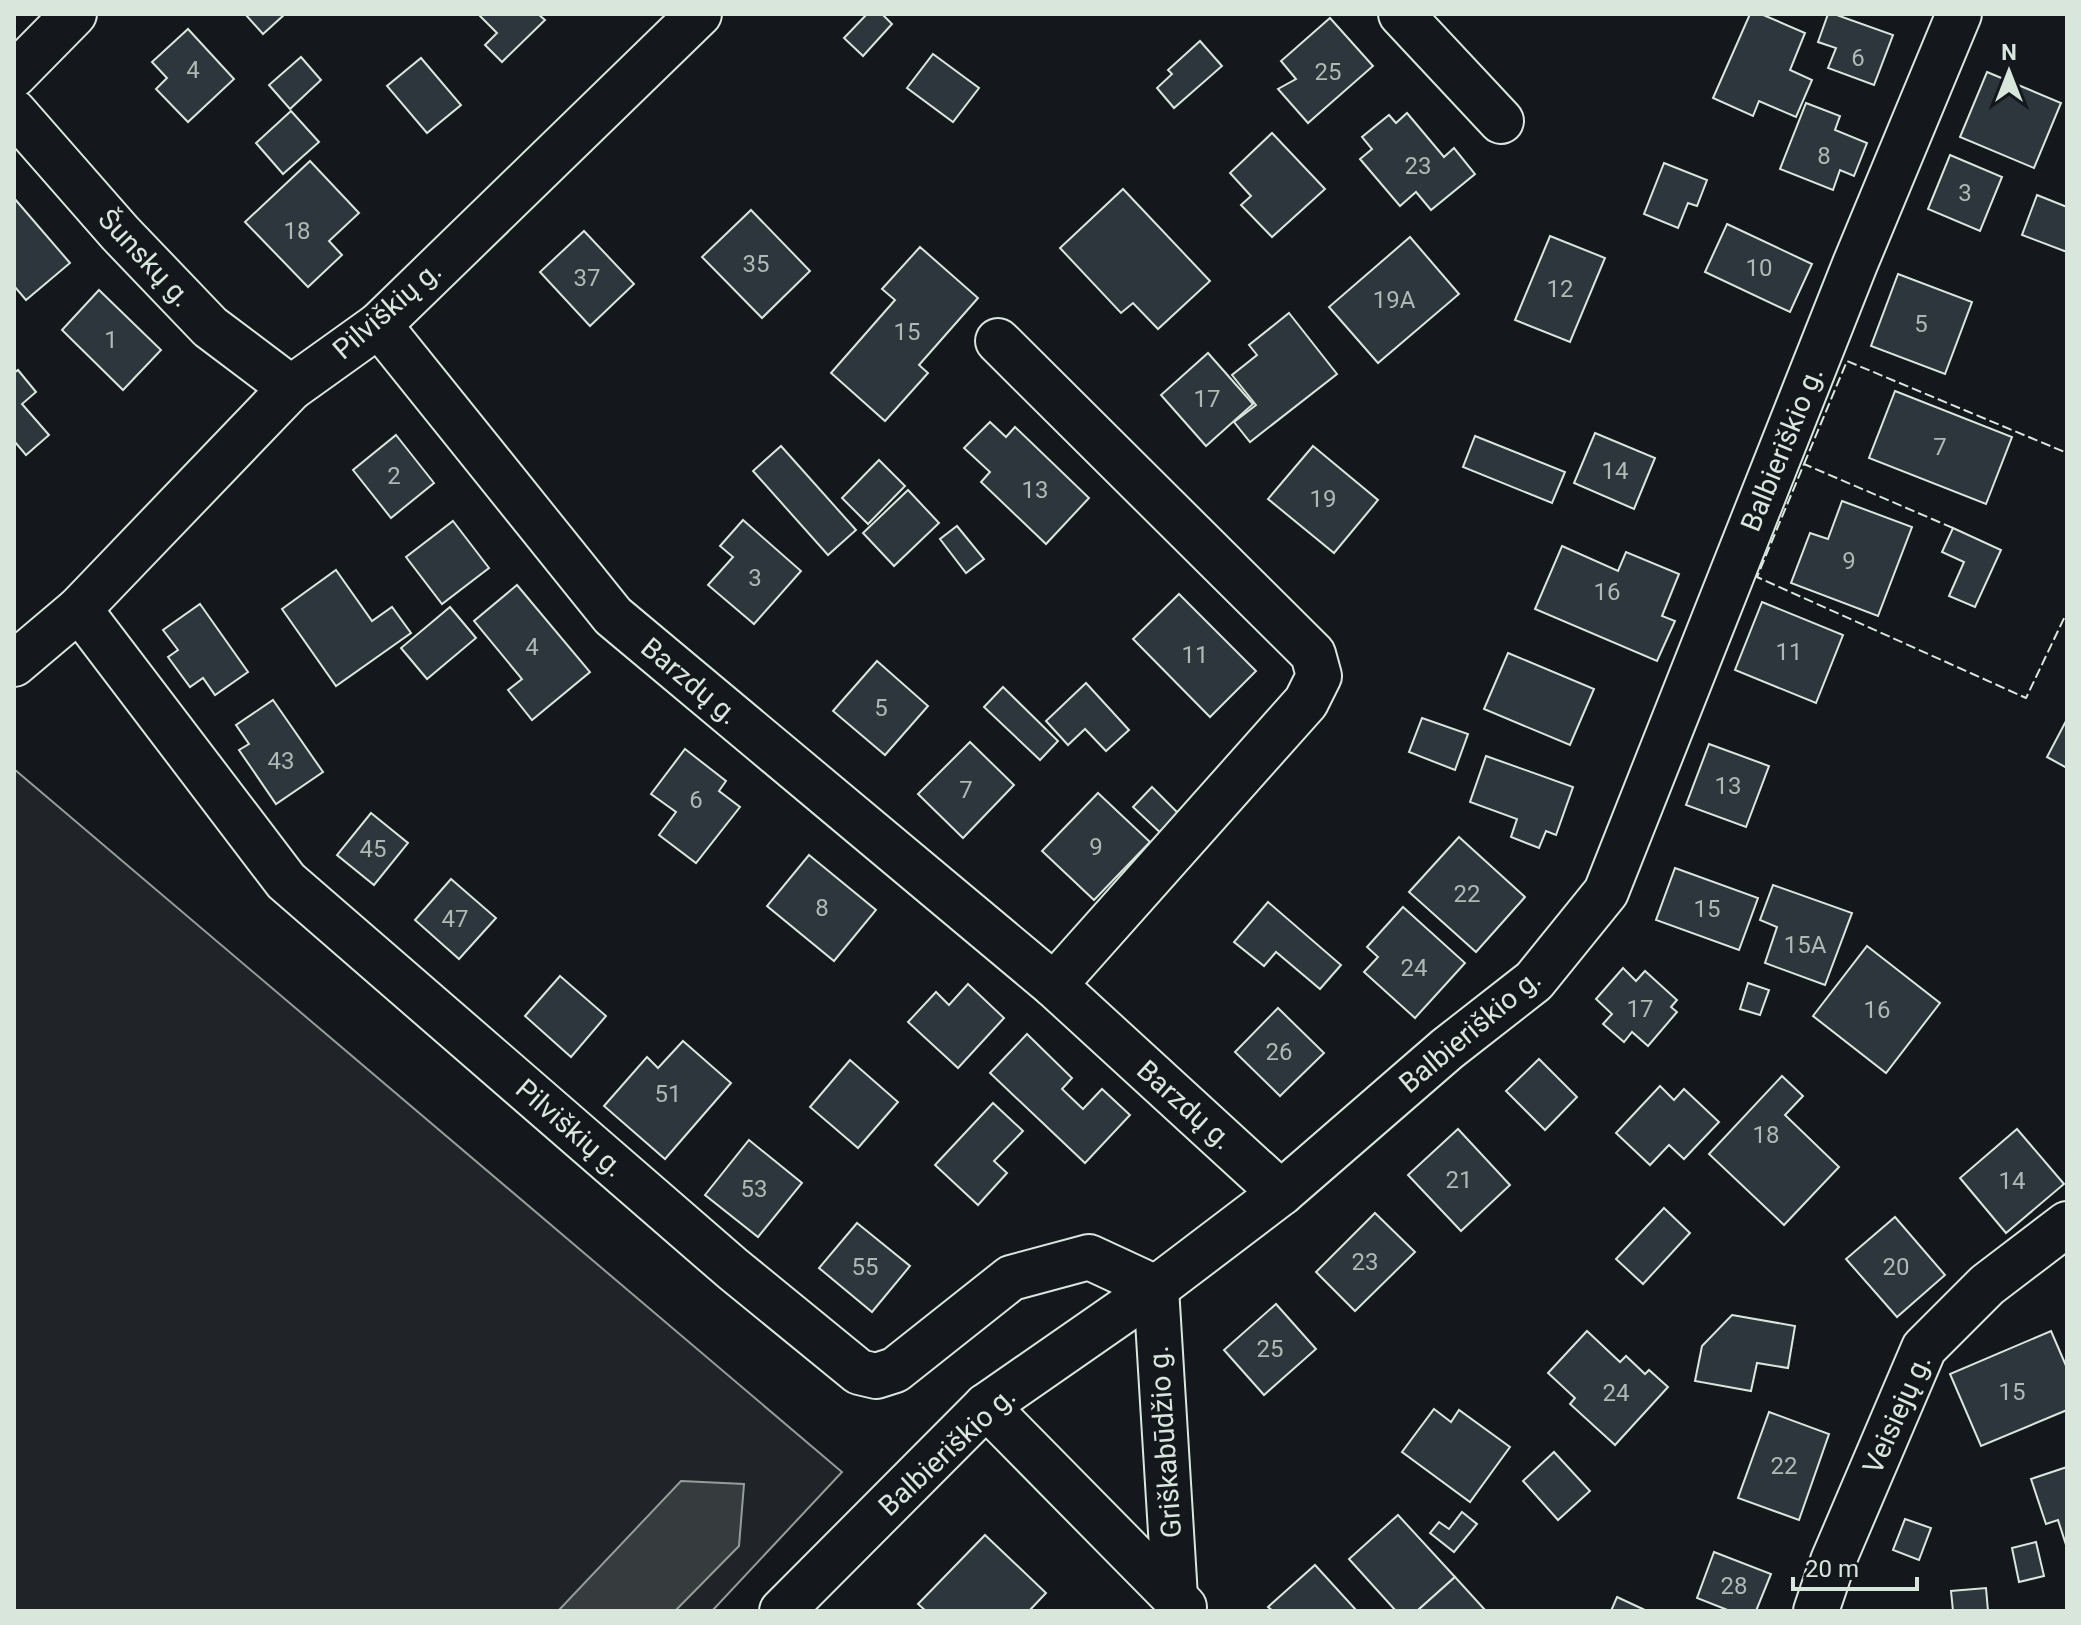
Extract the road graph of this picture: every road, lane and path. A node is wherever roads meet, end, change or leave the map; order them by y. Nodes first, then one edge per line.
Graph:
1 (74, 14) edge
2 (699, 14) edge
3 (1401, 14) edge
4 (1959, 14) edge
5 (14, 75) edge
6 (14, 112) edge
7 (1501, 121) dead end
8 (379, 325) junction
9 (998, 341) dead end
10 (291, 388) junction
11 (79, 609) junction
12 (14, 664) edge
13 (1054, 985) junction
14 (1281, 1193) junction
15 (2067, 1224) edge
16 (1156, 1288) junction
17 (986, 1406) junction
18 (1182, 1604) edge
19 (782, 1611) edge
20 (1816, 1611) edge

1 - 5 street
2 - 8 street, Pilviškių g.
3 - 7 street
4 - 14 street, Balbieriškio g.
6 - 10 street, Šunskų g.
8 - 10 street, Pilviškių g.
8 - 13 street, Barzdų g.
9 - 13 street
10 - 11 street, Pilviškių g.
11 - 12 street, Pilviškių g.
11 - 16 street, Pilviškių g.
13 - 14 street, Barzdų g.
14 - 16 street, Balbieriškio g.
15 - 20 street, Veisiejų g.
16 - 17 street, Balbieriškio g.
16 - 18 street, Griškabūdžio g.
17 - 18 street, Griškabūdžio g.
17 - 19 street, Balbieriškio g.

